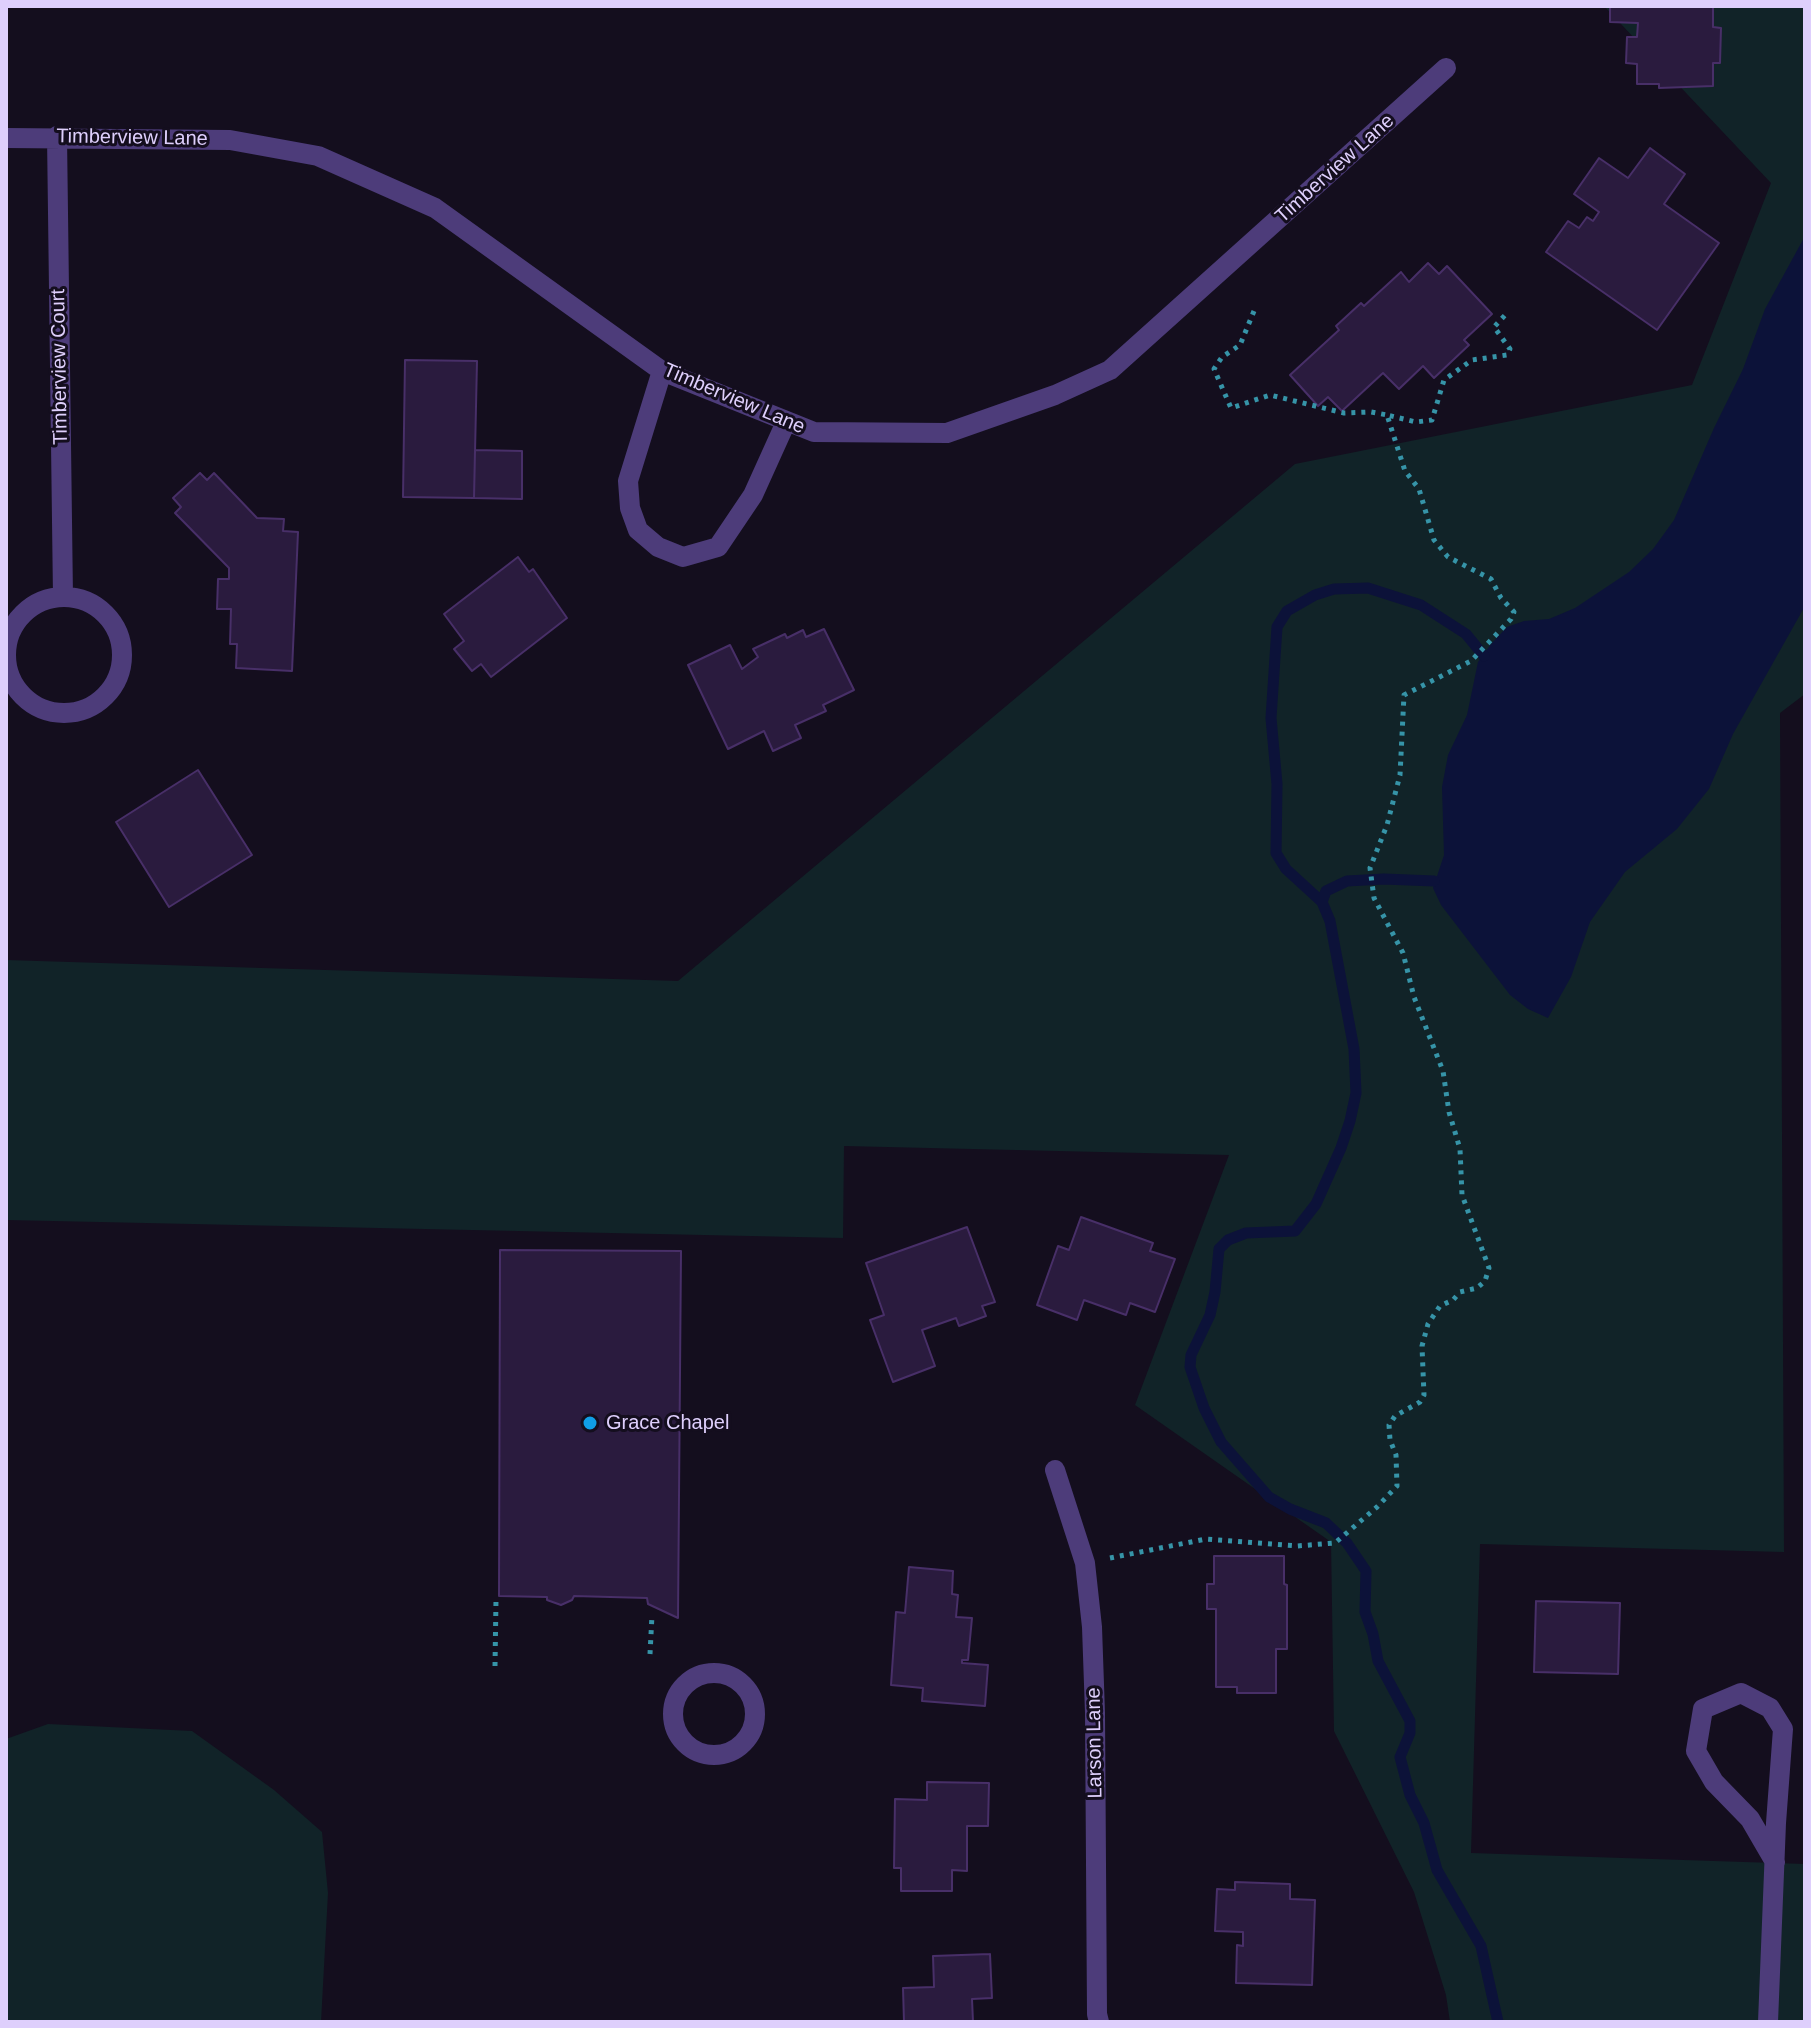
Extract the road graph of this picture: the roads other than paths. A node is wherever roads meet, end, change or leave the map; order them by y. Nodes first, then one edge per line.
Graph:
1 (1446, 68) dead end
2 (57, 136) junction
3 (6, 138) edge
4 (662, 371) junction
5 (786, 422) junction
6 (63, 597) junction
7 (1055, 1470) dead end
8 (681, 1740) joint
9 (1775, 1862) junction
10 (1099, 2022) edge
11 (1768, 2022) edge

1 - 5 street, Timberview Lane
2 - 3 street, Timberview Lane
2 - 4 street, Timberview Lane
2 - 6 street, Timberview Court
4 - 5 street, Timberview Lane
4 - 5 street
6 - 6 street
7 - 10 street, Larson Lane
8 - 8 street
9 - 9 street
9 - 11 street

